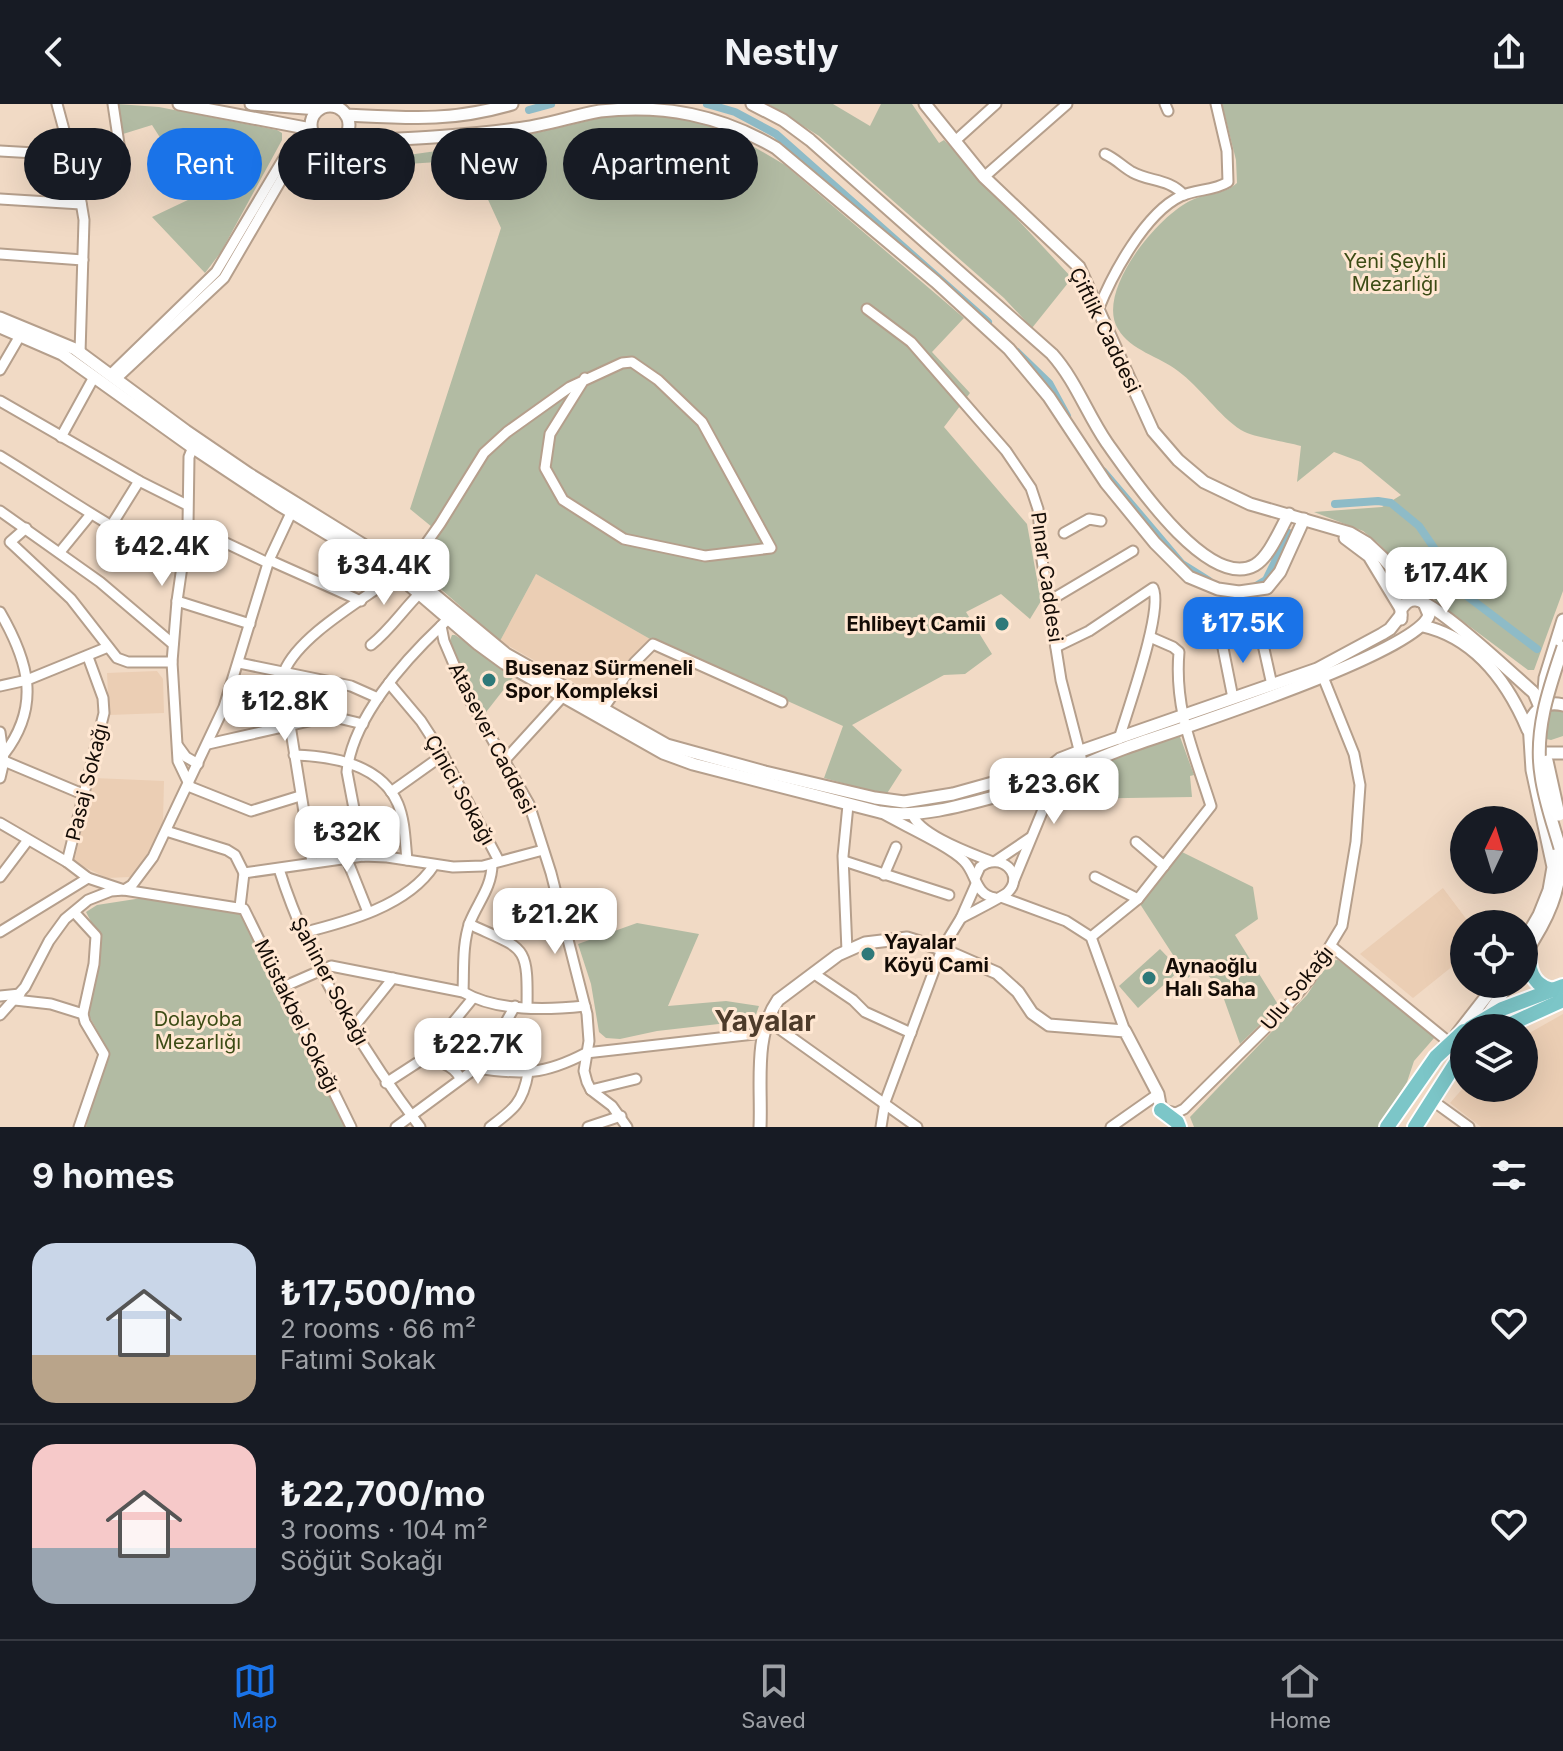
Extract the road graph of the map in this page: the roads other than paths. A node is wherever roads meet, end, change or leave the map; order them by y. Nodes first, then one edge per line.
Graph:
1 (113, 104) edge
2 (179, 104) edge
3 (251, 104) edge
4 (512, 104) edge
5 (752, 104) edge
6 (926, 104) edge
7 (996, 104) edge
8 (1067, 104) edge
9 (1216, 104) edge
10 (56, 107) edge
11 (340, 108) edge
12 (319, 109) junction
13 (62, 128) edge
14 (117, 128) edge
15 (284, 128) edge
16 (314, 128) edge
17 (348, 128) edge
18 (415, 137) edge
19 (955, 141) junction
20 (0, 151) edge
21 (24, 152) edge
22 (1105, 154) dead end
23 (984, 177) junction
24 (278, 185) edge
25 (1184, 195) junction
26 (0, 199) edge
27 (80, 200) edge
28 (81, 204) junction
29 (0, 254) edge
30 (83, 260) junction
31 (867, 309) dead end
32 (1098, 310) junction
33 (0, 318) edge
34 (0, 327) edge
35 (21, 334) junction
36 (80, 353) junction
37 (0, 370) edge
38 (94, 377) junction
39 (113, 377) junction
40 (585, 378) junction
41 (0, 401) edge
42 (61, 437) junction
43 (194, 443) junction
44 (0, 456) edge
45 (139, 481) junction
46 (187, 505) junction
47 (0, 511) edge
48 (291, 513) junction
49 (91, 514) junction
50 (1289, 514) junction
51 (1304, 519) junction
52 (1101, 521) dead end
53 (188, 525) junction
54 (111, 526) junction
55 (26, 528) junction
56 (1064, 533) dead end
57 (5, 543) edge
58 (1133, 551) dead end
59 (60, 552) junction
60 (268, 562) junction
61 (182, 566) junction
62 (401, 575) junction
63 (420, 593) junction
64 (177, 601) junction
65 (361, 601) junction
66 (1049, 601) junction
67 (1422, 602) junction
68 (0, 612) edge
69 (1401, 612) junction
70 (1563, 620) edge
71 (445, 622) junction
72 (250, 624) junction
73 (1421, 627) junction
74 (1260, 631) dead end
75 (1150, 637) junction
76 (1221, 638) dead end
77 (173, 644) junction
78 (371, 645) dead end
79 (108, 647) junction
80 (1056, 647) junction
81 (1563, 647) edge
82 (88, 657) junction
83 (172, 662) junction
84 (239, 663) junction
85 (1563, 669) edge
86 (284, 672) junction
87 (1323, 677) junction
88 (27, 680) junction
89 (1, 683) edge
90 (389, 683) junction
91 (1272, 685) junction
92 (565, 693) junction
93 (378, 698) junction
94 (1233, 698) junction
95 (782, 702) dead end
96 (1563, 705) edge
97 (1542, 706) junction
98 (603, 709) junction
99 (1184, 722) junction
100 (363, 724) junction
101 (290, 725) junction
102 (0, 732) edge
103 (1529, 734) junction
104 (1119, 739) junction
105 (208, 744) junction
106 (178, 746) junction
107 (1078, 752) junction
108 (1558, 754) edge
109 (294, 755) junction
110 (443, 755) junction
111 (4, 758) junction
112 (504, 761) junction
113 (348, 763) junction
114 (1563, 763) edge
115 (198, 764) junction
116 (1083, 765) junction
117 (1052, 772) junction
118 (0, 778) edge
119 (188, 785) junction
120 (391, 792) junction
121 (85, 795) junction
122 (300, 796) junction
123 (848, 805) junction
124 (880, 812) junction
125 (912, 813) junction
126 (0, 823) edge
127 (166, 831) junction
128 (1563, 831) edge
129 (1030, 838) junction
130 (28, 840) junction
131 (1136, 842) dead end
132 (896, 847) dead end
133 (543, 850) junction
134 (363, 856) junction
135 (346, 857) junction
136 (407, 860) junction
137 (844, 861) junction
138 (993, 861) junction
139 (67, 862) junction
140 (312, 862) junction
141 (495, 862) junction
142 (434, 865) junction
143 (1164, 866) junction
144 (279, 869) junction
145 (244, 873) junction
146 (884, 875) junction
147 (0, 877) edge
148 (1095, 877) dead end
149 (88, 878) junction
150 (976, 881) junction
151 (1012, 885) junction
152 (124, 890) junction
153 (949, 895) dead end
154 (1563, 895) edge
155 (998, 897) junction
156 (1138, 899) junction
157 (1031, 906) junction
158 (240, 907) junction
159 (74, 912) junction
160 (368, 912) junction
161 (961, 918) junction
162 (1538, 918) edge
163 (469, 924) junction
164 (1538, 931) edge
165 (0, 932) edge
166 (302, 933) junction
167 (1091, 937) junction
168 (1538, 937) edge
169 (1331, 946) junction
170 (942, 949) junction
171 (847, 951) junction
172 (322, 970) junction
173 (813, 973) junction
174 (393, 978) junction
175 (1538, 984) edge
176 (283, 987) junction
177 (463, 992) junction
178 (1561, 992) edge
179 (0, 996) edge
180 (17, 997) junction
181 (473, 998) junction
182 (1497, 998) edge
183 (515, 1006) junction
184 (585, 1006) junction
185 (527, 1007) junction
186 (83, 1014) junction
187 (1483, 1014) edge
188 (1492, 1014) edge
189 (1525, 1014) edge
190 (0, 1015) edge
191 (767, 1020) junction
192 (353, 1028) junction
193 (1125, 1031) junction
194 (764, 1033) junction
195 (911, 1033) junction
196 (1450, 1043) joint
197 (586, 1053) junction
198 (423, 1059) junction
199 (476, 1068) junction
200 (528, 1073) junction
201 (1450, 1073) edge
202 (460, 1078) junction
203 (636, 1079) dead end
204 (386, 1083) junction
205 (591, 1090) junction
206 (1158, 1094) junction
207 (1433, 1101) junction
208 (885, 1104) junction
209 (1161, 1110) junction
210 (411, 1116) junction
211 (621, 1116) junction
212 (79, 1127) edge
213 (351, 1127) edge
214 (396, 1127) edge
215 (420, 1127) edge
216 (490, 1127) edge
217 (588, 1127) edge
218 (627, 1127) edge
219 (760, 1127) edge
220 (881, 1127) edge
221 (917, 1127) edge
222 (1111, 1127) edge
223 (1164, 1127) edge
224 (1179, 1127) edge
225 (1387, 1127) edge
226 (1415, 1127) edge
227 (1469, 1127) edge

1 - 14 street
2 - 15 street
3 - 12 street
4 - 11 street
5 - 50 street
6 - 19 street, Çiftlik Caddesi
7 - 19 street
8 - 23 street
9 - 25 street
10 - 13 street
11 - 12 street
11 - 17 street
12 - 16 street
18 - 51 street
19 - 23 street, Çiftlik Caddesi
20 - 21 street
22 - 25 street
23 - 32 street, Çiftlik Caddesi
24 - 39 street
25 - 32 street
26 - 28 street
27 - 28 street
28 - 30 street
29 - 30 street
30 - 36 street
31 - 66 street, Pınar Caddesi
32 - 50 street, Çiftlik Caddesi
33 - 36 street
34 - 35 street
35 - 37 street
35 - 38 street
36 - 39 street
38 - 42 street
38 - 43 street
39 - 43 street
40 - 40 street
40 - 62 street
41 - 42 street
42 - 45 street
43 - 46 street
43 - 48 street
43 - 62 street
44 - 49 street
45 - 46 street
45 - 54 street
46 - 53 street
47 - 55 street
48 - 60 street
48 - 62 street
49 - 54 street
49 - 59 street
50 - 51 street, Çiftlik Caddesi
51 - 67 street, Çiftlik Caddesi
51 - 69 street, Çiftlik Caddesi
52 - 56 street
53 - 60 street
53 - 61 street
54 - 61 street
55 - 57 street
55 - 59 street
57 - 79 street
58 - 66 street
59 - 77 street
60 - 65 street
60 - 72 street
61 - 64 street
62 - 63 street
62 - 65 street
62 - 92 street
63 - 71 street
63 - 78 street
64 - 72 street
64 - 77 street
65 - 86 street
66 - 80 street, Pınar Caddesi
67 - 69 street
67 - 73 street
67 - 97 street, Çiftlik Caddesi
68 - 88 street
69 - 73 street
69 - 91 street
70 - 97 street
71 - 90 street
71 - 92 street
71 - 112 street, Atasever Caddesi
72 - 84 street
73 - 87 street
73 - 103 street
74 - 91 street
75 - 80 street
75 - 99 street
75 - 104 street
76 - 94 street
77 - 83 street
79 - 82 street
79 - 83 street
80 - 107 street, Pınar Caddesi
81 - 164 street, bridge
82 - 88 street
82 - 121 street, Pasaj Sokağı
83 - 106 street
84 - 86 street
84 - 105 street
85 - 128 street, bridge
86 - 93 street
87 - 99 street
87 - 169 street, Ulu Sokağı
88 - 89 street
88 - 111 street
90 - 93 street
90 - 110 street, Çinici Sokağı
91 - 94 street
92 - 98 street
92 - 112 street
92 - 123 street
93 - 100 street
94 - 99 street
95 - 98 street
96 - 97 street
97 - 103 street
98 - 117 street
99 - 104 street
99 - 116 street
99 - 143 street
100 - 101 street
100 - 113 street
101 - 105 street
101 - 109 street
102 - 111 street
103 - 108 street
103 - 162 street
104 - 107 street
105 - 115 street
106 - 115 street
106 - 119 street
107 - 116 street, Pınar Caddesi
107 - 117 street
108 - 114 street
109 - 113 street
109 - 122 street
110 - 120 street
110 - 141 street, Çinici Sokağı
111 - 118 street
111 - 121 street
112 - 133 street, Atasever Caddesi
113 - 120 street
113 - 134 street
115 - 119 street
116 - 117 street
117 - 125 street
117 - 129 street
119 - 122 street
119 - 127 street
120 - 136 street
121 - 139 street, Pasaj Sokağı
122 - 140 street
123 - 124 street
123 - 137 street
124 - 125 street
124 - 150 street
125 - 138 street
126 - 130 street
127 - 145 street
127 - 152 street
129 - 138 street
129 - 151 street
130 - 139 street
130 - 147 street
131 - 143 street
132 - 146 street
133 - 141 street
133 - 184 street, Atasever Caddesi
134 - 135 street
134 - 136 street
135 - 140 street
135 - 160 street
136 - 142 street
137 - 146 street
137 - 171 street
138 - 150 street
138 - 151 street
139 - 149 street
140 - 144 street
141 - 142 street
141 - 163 street
142 - 160 street
143 - 156 street
144 - 145 street
144 - 166 street, Şahiner Sokağı
145 - 158 street
146 - 153 street
148 - 156 street
149 - 152 street
149 - 165 street
150 - 155 street
150 - 161 street
151 - 155 street
151 - 157 street
152 - 158 street
152 - 159 street
154 - 168 street
155 - 157 street
155 - 161 street
156 - 167 street
157 - 167 street
158 - 176 street, Müstakbel Sokağı
159 - 180 street
159 - 186 street
160 - 166 street
161 - 170 street
163 - 177 street
163 - 185 street
166 - 172 street, Şahiner Sokağı
167 - 193 street
169 - 196 street
169 - 209 street, Ulu Sokağı
170 - 171 street
170 - 193 street
170 - 195 street
171 - 173 street
172 - 174 street
172 - 176 street
172 - 192 street, Şahiner Sokağı
173 - 191 street
173 - 195 street
174 - 177 street
174 - 192 street
175 - 178 main road
176 - 213 street, Müstakbel Sokağı
177 - 181 street
178 - 188 main road
178 - 189 main road
179 - 180 street
180 - 186 street
180 - 190 street
181 - 183 street
181 - 198 street
182 - 187 street
183 - 185 street
183 - 199 street
184 - 185 street
184 - 197 street, Atasever Caddesi
186 - 212 street
191 - 194 street
191 - 208 street
192 - 204 street, Şahiner Sokağı
193 - 206 street
194 - 197 street
194 - 219 street
195 - 208 street
196 - 225 main road
197 - 200 street
197 - 205 street, Atasever Caddesi
198 - 202 street
198 - 204 street
199 - 200 street
199 - 202 street
200 - 216 street
201 - 207 main road
202 - 210 street
203 - 205 street
204 - 210 street, Şahiner Sokağı
205 - 211 street
206 - 209 street
206 - 222 street
207 - 226 main road
207 - 227 street
208 - 220 street
208 - 221 street
209 - 223 main road
209 - 224 main road
210 - 214 street
210 - 215 street, Şahiner Sokağı
211 - 217 street
211 - 218 street

